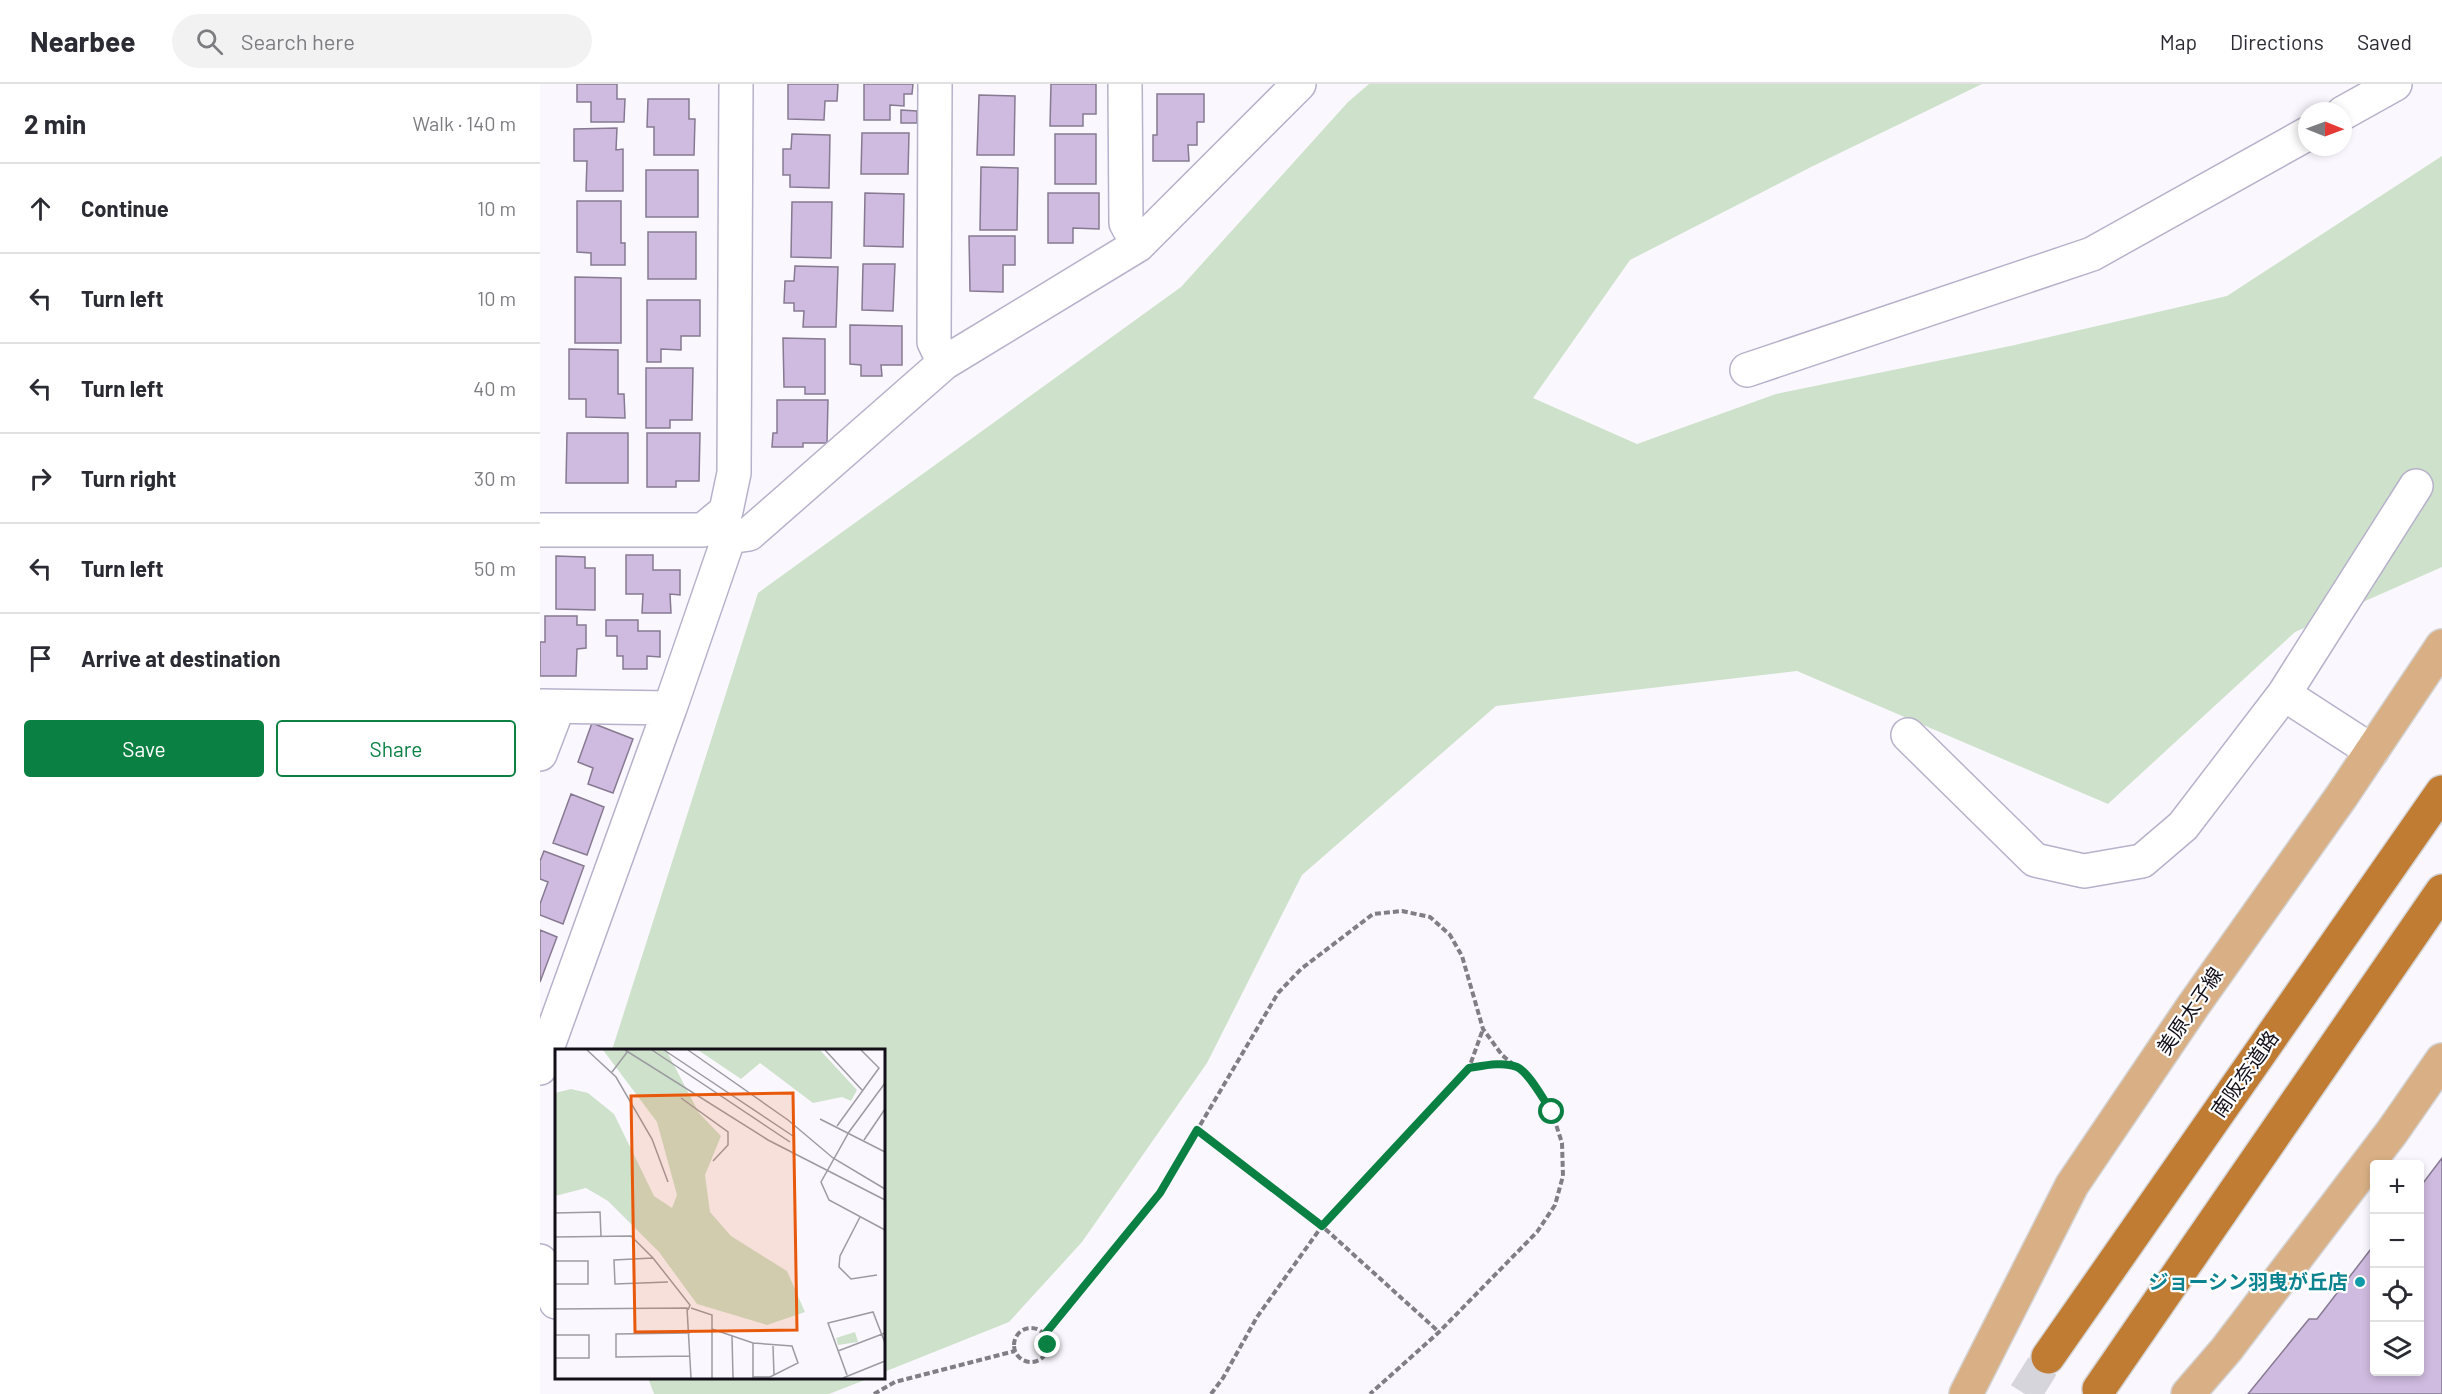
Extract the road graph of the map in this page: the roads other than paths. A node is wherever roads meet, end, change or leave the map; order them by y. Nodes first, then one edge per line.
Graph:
1 (736, 84) edge
2 (935, 84) edge
3 (1125, 84) edge
4 (1299, 84) edge
5 (2395, 84) edge
6 (2352, 108) edge
7 (2298, 139) edge
8 (1138, 245) junction
9 (944, 363) junction
10 (1747, 370) dead end
11 (2416, 486) dead end
12 (722, 528) junction
13 (540, 530) edge
14 (2442, 646) edge
15 (2284, 694) junction
16 (549, 706) edge
17 (670, 708) junction
18 (1908, 735) dead end
19 (2372, 751) junction
20 (540, 754) edge
21 (2442, 792) edge
22 (2442, 891) edge
23 (2442, 1060) edge
24 (540, 1068) edge
25 (540, 1261) edge
26 (555, 1299) edge
27 (2048, 1357) tunnel mouth
28 (2099, 1389) dead end
29 (1966, 1394) edge
30 (2187, 1394) edge

1 - 12 street
2 - 9 street
3 - 8 street
4 - 8 street
5 - 6 street
7 - 10 street
8 - 9 street
9 - 12 street
11 - 15 street
12 - 13 street
12 - 17 street
14 - 19 main road, 美原太子線
15 - 18 street
15 - 19 street
16 - 17 street
16 - 20 street
17 - 24 street
19 - 29 main road, 美原太子線
21 - 27 highway, 南阪奈道路
22 - 28 highway
23 - 30 main road
25 - 26 street

